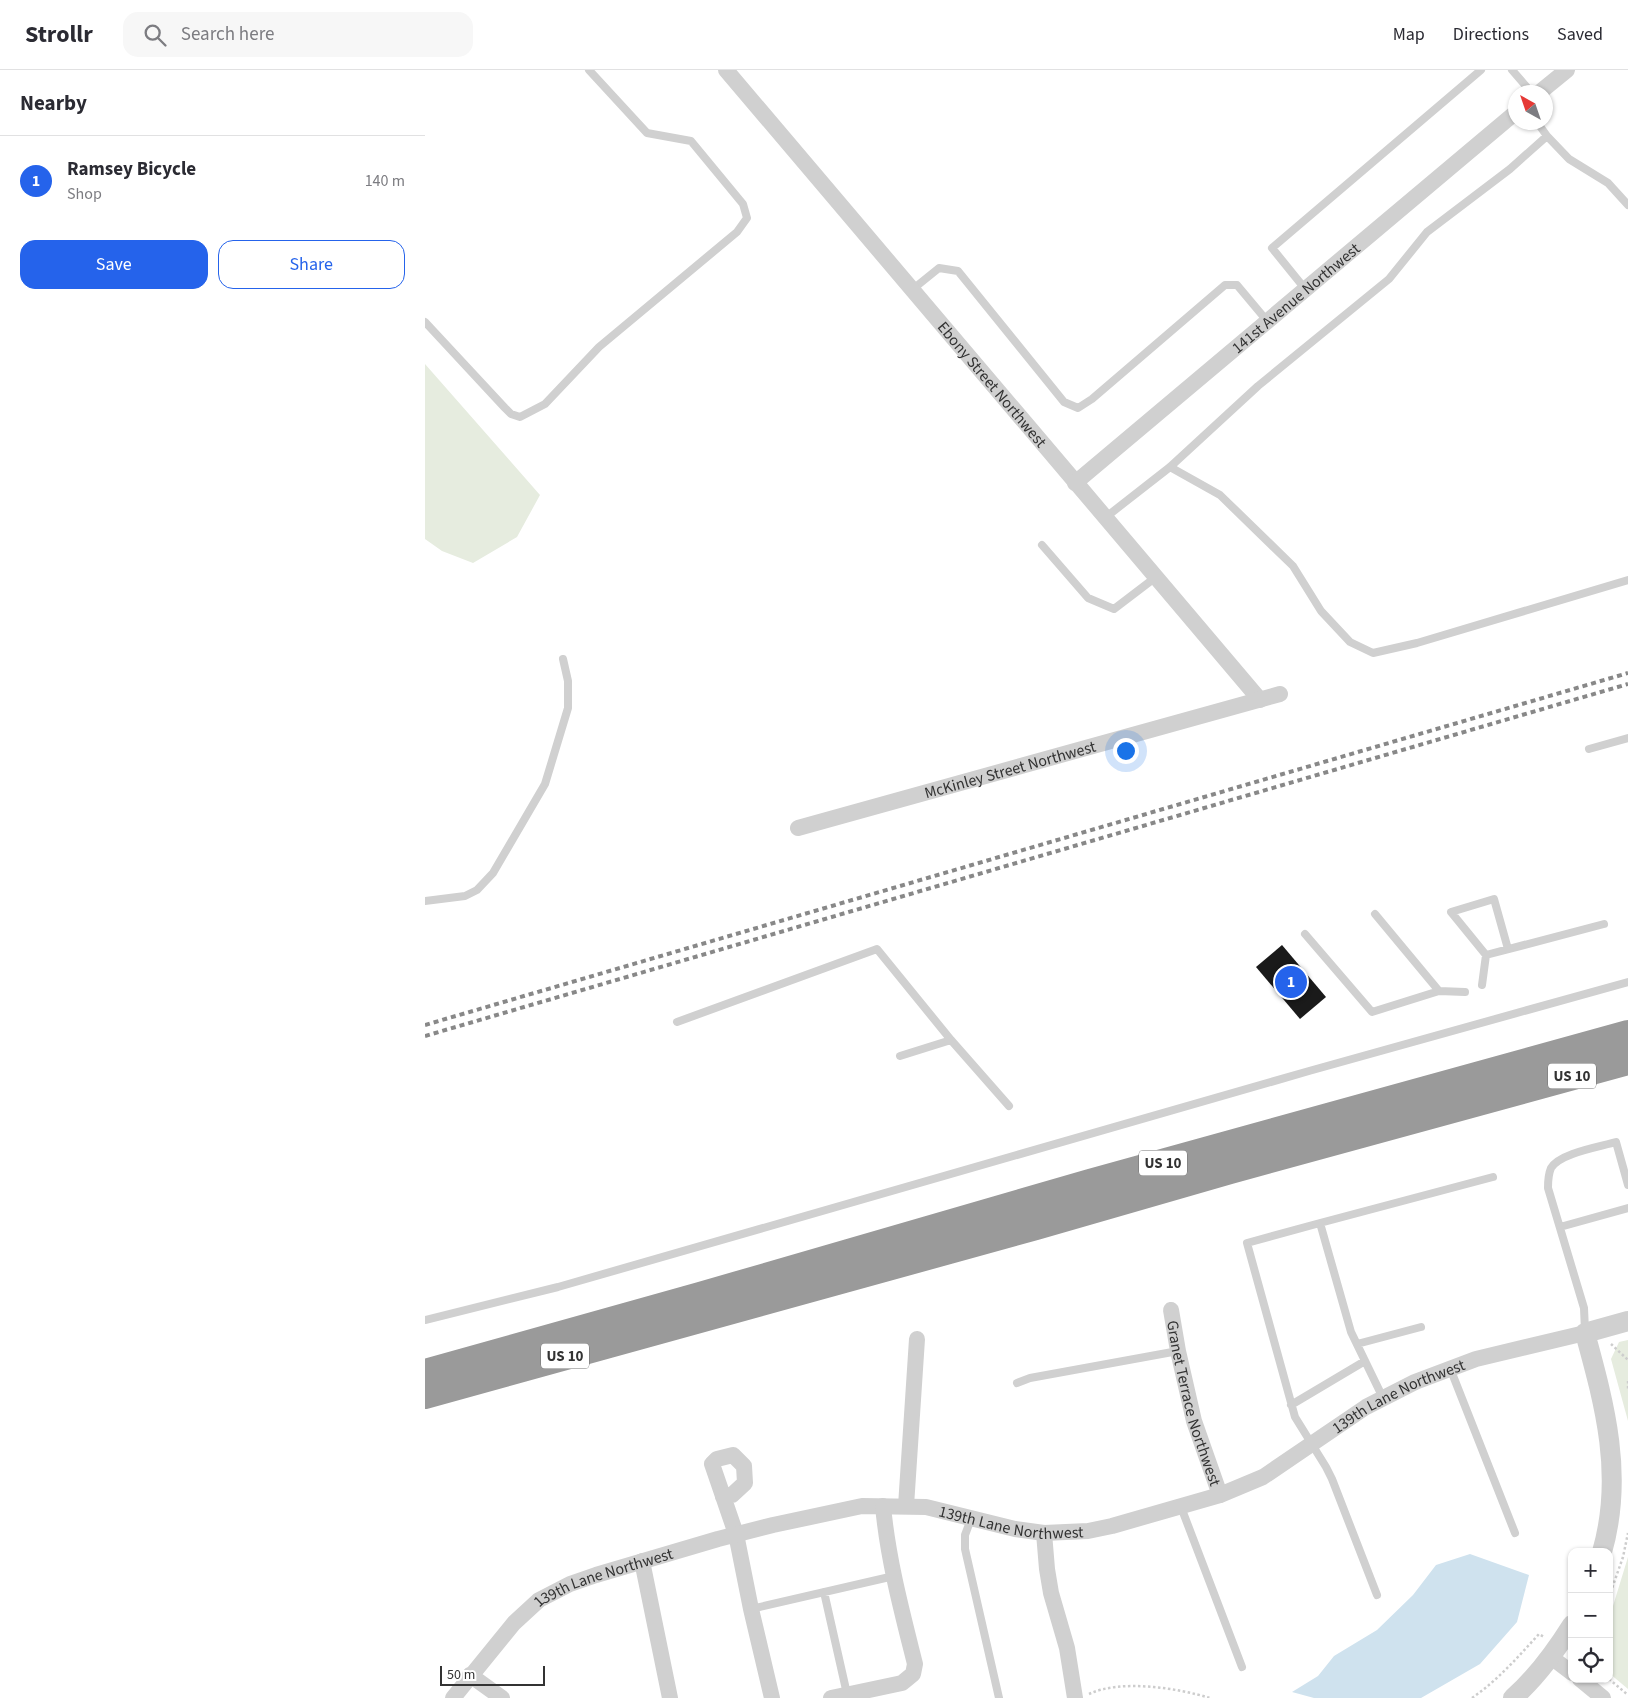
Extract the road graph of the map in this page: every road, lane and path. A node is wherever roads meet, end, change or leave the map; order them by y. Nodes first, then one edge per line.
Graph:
1 (589, 70) edge
2 (726, 70) edge
3 (1481, 70) edge
4 (1512, 70) edge
5 (1565, 70) edge
6 (1525, 85) edge
7 (1548, 85) edge
8 (1508, 119) edge
9 (1543, 130) edge
10 (1547, 136) junction
11 (1628, 205) edge
12 (913, 289) junction
13 (1306, 290) junction
14 (425, 322) edge
15 (1268, 322) junction
16 (1170, 467) junction
17 (1075, 483) junction
18 (1106, 518) junction
19 (1042, 545) dead end
20 (1156, 577) junction
21 (1628, 580) edge
22 (563, 659) dead end
23 (1281, 694) dead end
24 (1260, 700) junction
25 (1628, 738) edge
26 (1589, 749) dead end
27 (798, 828) dead end
28 (425, 901) edge
29 (1375, 914) dead end
30 (1604, 924) dead end
31 (1305, 934) dead end
32 (1508, 949) junction
33 (1487, 955) junction
34 (1628, 982) edge
35 (1483, 985) dead end
36 (1439, 991) junction
37 (1465, 992) dead end
38 (677, 1022) dead end
39 (1628, 1034) edge
40 (951, 1040) junction
41 (900, 1056) dead end
42 (1628, 1061) edge
43 (1009, 1106) dead end
44 (1493, 1176) dead end
45 (1628, 1185) edge
46 (1628, 1208) edge
47 (1320, 1223) junction
48 (1560, 1227) junction
49 (1171, 1310) dead end
50 (425, 1320) edge
51 (1628, 1321) edge
52 (1421, 1326) dead end
53 (1585, 1333) junction
54 (917, 1339) dead end
55 (1609, 1343) dead end
56 (1357, 1344) junction
57 (1178, 1351) junction
58 (1628, 1360) edge
59 (1365, 1361) junction
60 (1450, 1368) junction
61 (425, 1373) edge
62 (1628, 1380) edge
63 (1017, 1383) dead end
64 (1628, 1391) edge
65 (425, 1395) edge
66 (1383, 1398) junction
67 (1291, 1405) junction
68 (1312, 1444) junction
69 (1220, 1495) junction
70 (723, 1498) dead end
71 (883, 1506) junction
72 (906, 1506) junction
73 (1181, 1507) junction
74 (971, 1519) junction
75 (1044, 1533) junction
76 (1515, 1533) dead end
77 (1628, 1533) edge
78 (736, 1534) junction
79 (1602, 1548) edge
80 (642, 1560) junction
81 (894, 1576) junction
82 (824, 1592) junction
83 (1611, 1593) edge
84 (1377, 1596) dead end
85 (751, 1609) junction
86 (1568, 1629) edge
87 (1549, 1647) junction
88 (1242, 1667) dead end
89 (1568, 1668) edge
90 (470, 1675) junction
91 (1613, 1682) edge
92 (1585, 1683) edge
93 (847, 1694) junction
94 (1628, 1695) edge
95 (1080, 1697) edge
96 (453, 1698) edge
97 (502, 1698) edge
98 (669, 1698) edge
99 (772, 1698) edge
100 (831, 1698) edge
101 (999, 1698) edge
102 (1210, 1698) edge
103 (1472, 1698) edge
104 (1513, 1698) edge
105 (1603, 1698) edge

1 - 14 lane
2 - 12 street, Ebony Street Northwest
3 - 13 lane
4 - 6 lane
5 - 7 street
8 - 13 street, 141st Avenue Northwest
9 - 10 lane
10 - 11 lane
10 - 16 lane
12 - 15 lane
12 - 17 street, Ebony Street Northwest
13 - 15 street, 141st Avenue Northwest
15 - 17 street, 141st Avenue Northwest
16 - 18 lane
16 - 21 lane
17 - 18 street, Ebony Street Northwest
18 - 20 street, Ebony Street Northwest
19 - 20 lane
20 - 24 street, Ebony Street Northwest
22 - 28 lane
23 - 24 street, McKinley Street Northwest
24 - 27 street, McKinley Street Northwest
25 - 26 lane
29 - 36 lane
30 - 32 lane
31 - 36 lane
32 - 33 lane
32 - 33 lane
33 - 35 lane
34 - 50 lane
36 - 37 lane
38 - 40 lane
39 - 61 highway, US 10
40 - 41 lane
40 - 43 lane
42 - 65 highway, US 10
44 - 47 lane
45 - 48 lane
46 - 48 lane
47 - 56 lane
47 - 67 lane
48 - 53 lane
49 - 57 street, Granet Terrace Northwest
51 - 53 street
52 - 56 lane
53 - 60 street, 139th Lane Northwest
53 - 79 street
54 - 72 street
55 - 58 path
56 - 59 lane
57 - 63 lane
57 - 69 street, Granet Terrace Northwest
59 - 66 lane
59 - 67 lane
60 - 66 street, 139th Lane Northwest
60 - 76 lane
62 - 64 path
66 - 68 street, 139th Lane Northwest
67 - 68 lane
68 - 69 street, 139th Lane Northwest
68 - 84 lane
69 - 73 street, 139th Lane Northwest
70 - 78 street
71 - 72 street, 139th Lane Northwest
71 - 78 street, 139th Lane Northwest
71 - 81 street
72 - 74 street, 139th Lane Northwest
73 - 75 street, 139th Lane Northwest
73 - 88 lane
74 - 75 street, 139th Lane Northwest
74 - 101 lane
75 - 95 street
77 - 83 path
78 - 80 street, 139th Lane Northwest
78 - 85 street
80 - 90 street, 139th Lane Northwest
80 - 98 street
81 - 82 lane
81 - 93 street
82 - 85 lane
82 - 93 lane
85 - 99 street
86 - 87 street
87 - 89 street
87 - 103 path
87 - 104 street
90 - 96 street, 139th Lane Northwest
90 - 97 street
91 - 94 path
92 - 105 street
93 - 100 street
95 - 102 path

